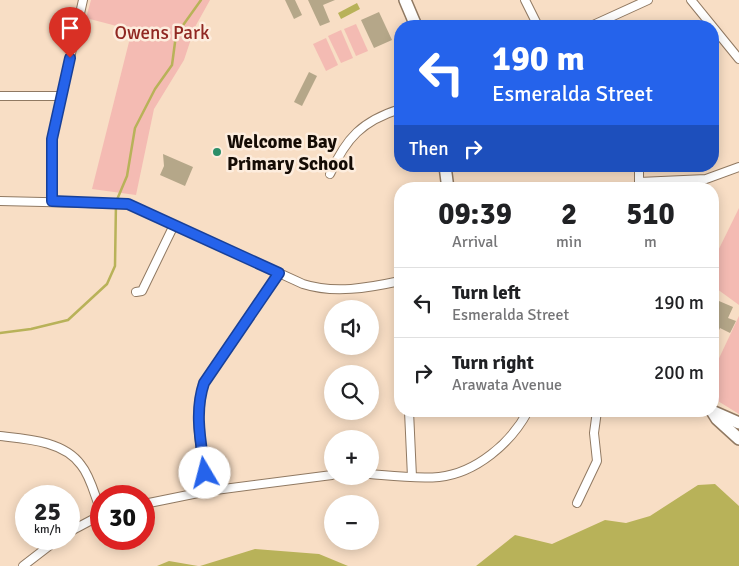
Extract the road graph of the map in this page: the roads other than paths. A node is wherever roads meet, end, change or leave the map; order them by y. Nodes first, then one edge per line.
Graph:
1 (84, 0) edge
2 (405, 0) edge
3 (525, 0) edge
4 (648, 0) edge
5 (692, 0) edge
6 (413, 20) edge
7 (535, 20) edge
8 (606, 20) edge
9 (708, 20) edge
10 (719, 34) edge
11 (739, 59) edge
12 (0, 96) edge
13 (61, 96) junction
14 (394, 111) edge
15 (739, 167) edge
16 (330, 174) dead end
17 (639, 182) edge
18 (0, 201) edge
19 (52, 201) junction
20 (174, 225) junction
21 (279, 273) junction
22 (394, 282) edge
23 (136, 292) dead end
24 (719, 413) edge
25 (410, 417) edge
26 (525, 417) edge
27 (596, 417) edge
28 (718, 417) edge
29 (739, 423) edge
30 (0, 436) edge
31 (739, 439) edge
32 (379, 475) edge
33 (324, 476) edge
34 (412, 477) junction
35 (90, 485) edge
36 (208, 491) junction
37 (155, 502) edge
38 (577, 503) dead end
39 (44, 550) edge
40 (23, 566) edge

1 - 13 street
2 - 6 main road
3 - 7 street
4 - 8 street
5 - 9 street
10 - 11 street
12 - 13 street
13 - 19 street
14 - 16 street
15 - 17 street
18 - 19 street
19 - 20 street
20 - 21 street
20 - 23 street
21 - 22 street
21 - 36 street
24 - 29 main road
25 - 34 street
26 - 34 street
27 - 38 street
28 - 31 main road
30 - 35 street
32 - 34 street
33 - 36 street
36 - 37 street
39 - 40 street

